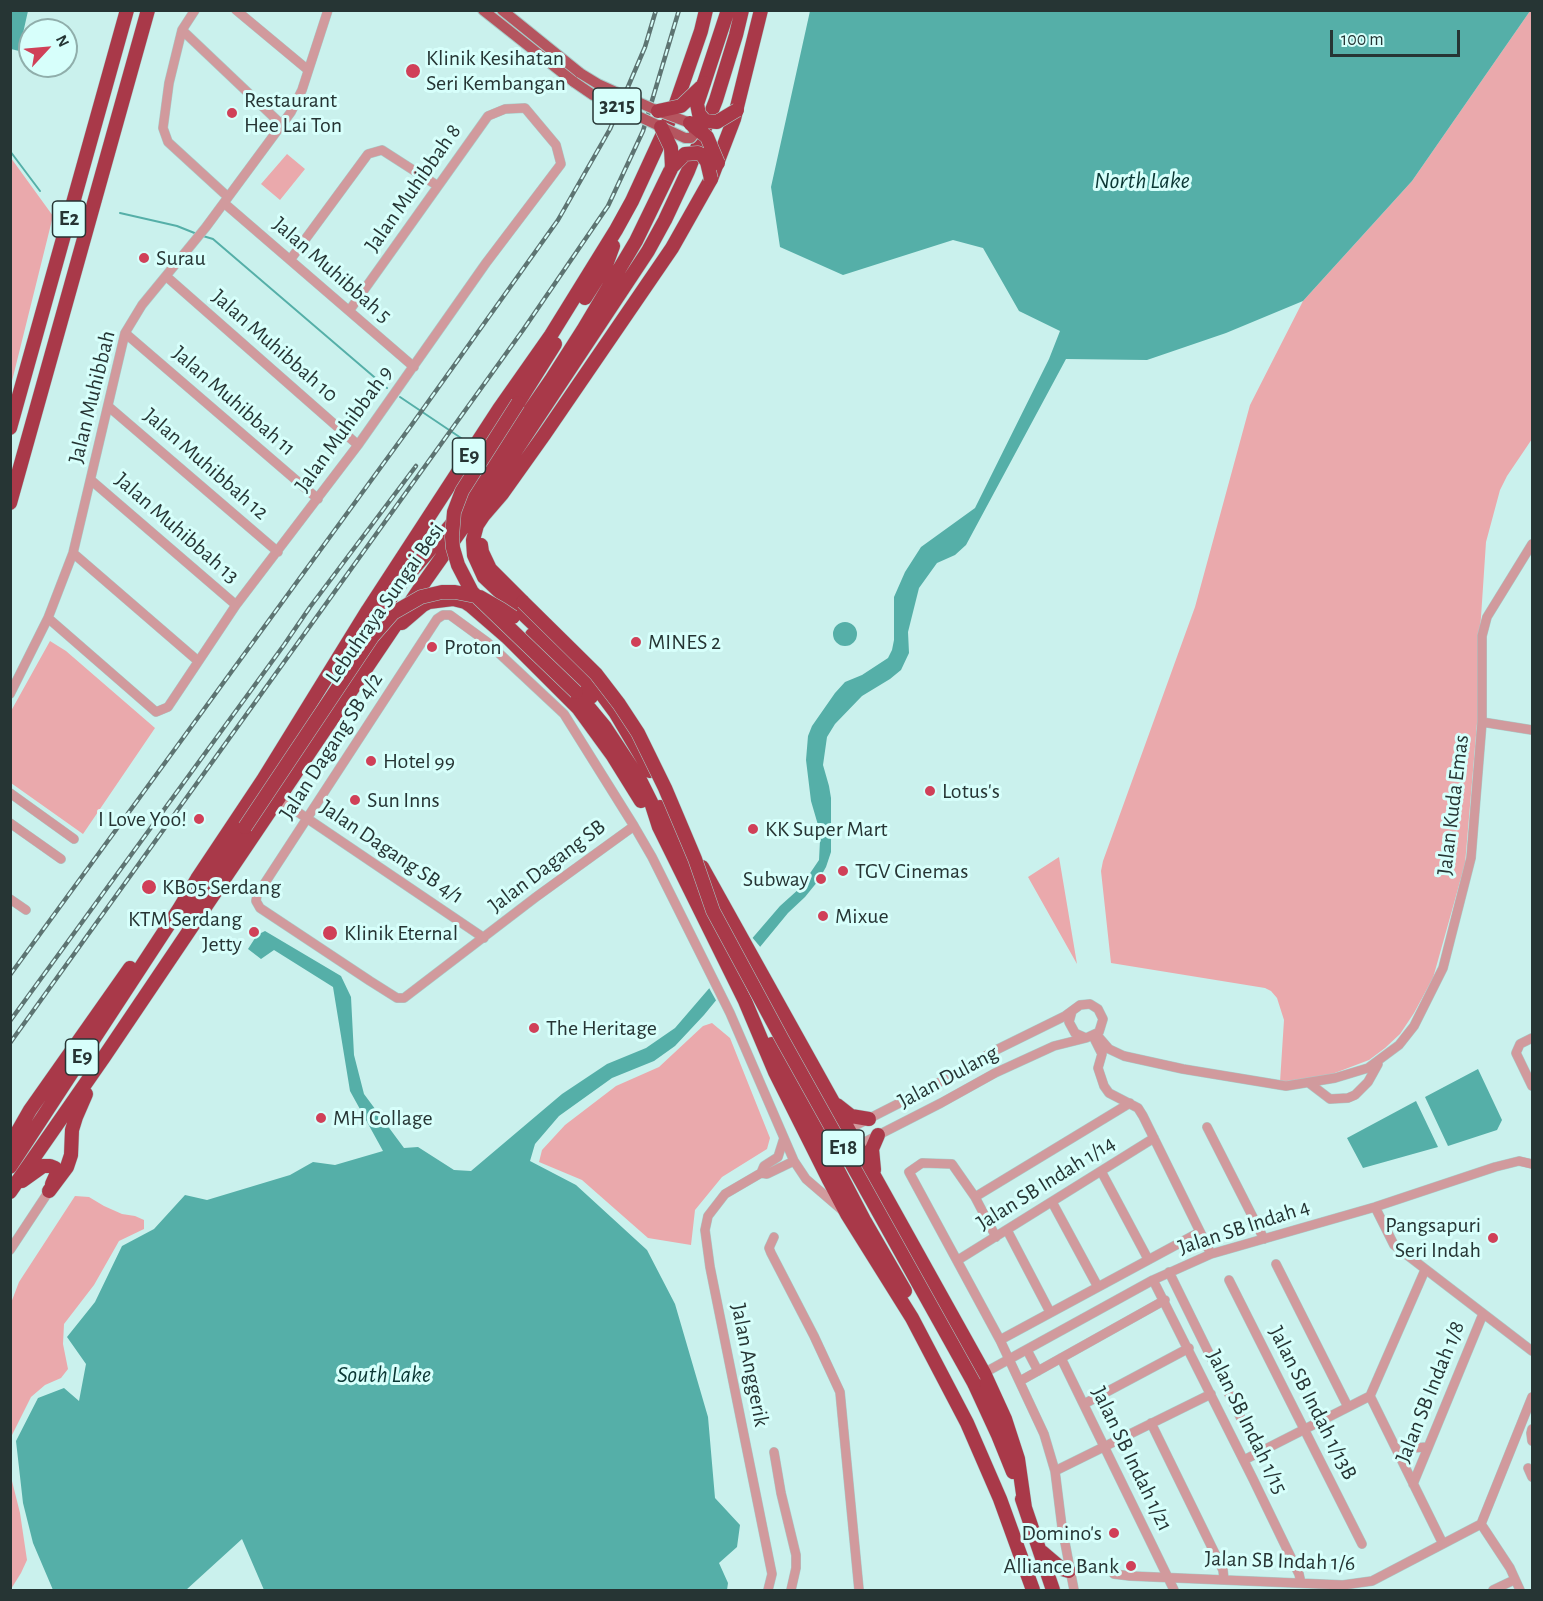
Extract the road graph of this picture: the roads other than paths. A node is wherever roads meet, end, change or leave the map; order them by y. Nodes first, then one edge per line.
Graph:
1 (127, 10) edge
2 (147, 10) edge
3 (195, 10) edge
4 (236, 10) edge
5 (328, 10) edge
6 (483, 10) edge
7 (502, 10) edge
8 (706, 10) edge
9 (728, 10) edge
10 (742, 10) edge
11 (761, 10) edge
12 (182, 30) junction
13 (308, 70) junction
14 (577, 77) junction
15 (704, 83) junction
16 (737, 110) junction
17 (658, 111) junction
18 (690, 123) junction
19 (281, 124) junction
20 (661, 127) junction
21 (718, 163) junction
22 (561, 164) joint
23 (672, 167) junction
24 (711, 179) junction
25 (438, 186) junction
26 (226, 200) junction
27 (616, 230) junction
28 (290, 260) junction
29 (167, 277) junction
30 (349, 311) junction
31 (592, 313) junction
32 (125, 333) junction
33 (596, 358) junction
34 (414, 367) junction
35 (518, 403) junction
36 (548, 404) junction
37 (108, 407) junction
38 (10, 428) edge
39 (358, 445) junction
40 (92, 481) junction
41 (502, 494) junction
42 (318, 499) junction
43 (10, 503) edge
44 (1533, 544) edge
45 (278, 552) junction
46 (73, 554) junction
47 (236, 605) junction
48 (48, 618) junction
49 (386, 639) junction
50 (198, 662) junction
51 (324, 684) junction
52 (10, 694) edge
53 (1482, 722) junction
54 (1533, 730) edge
55 (10, 793) edge
56 (277, 798) junction
57 (307, 818) junction
58 (10, 823) edge
59 (634, 826) junction
60 (659, 827) junction
61 (74, 838) dead end
62 (61, 859) dead end
63 (10, 899) edge
64 (256, 901) joint
65 (179, 909) junction
66 (26, 910) dead end
67 (713, 910) junction
68 (484, 938) junction
69 (154, 947) junction
70 (745, 1001) junction
71 (1072, 1011) junction
72 (1091, 1036) junction
73 (1533, 1038) edge
74 (1380, 1062) junction
75 (99, 1064) junction
76 (1309, 1083) junction
77 (933, 1086) junction
78 (1533, 1086) edge
79 (828, 1094) junction
80 (941, 1103) junction
81 (1130, 1103) junction
82 (805, 1107) junction
83 (30, 1110) junction
84 (869, 1119) junction
85 (1207, 1127) dead end
86 (10, 1130) edge
87 (848, 1130) junction
88 (878, 1135) junction
89 (784, 1138) junction
90 (1154, 1138) junction
91 (824, 1142) junction
92 (10, 1145) edge
93 (856, 1146) junction
94 (832, 1158) junction
95 (794, 1161) junction
96 (1533, 1164) edge
97 (10, 1167) edge
98 (1101, 1171) junction
99 (761, 1173) junction
100 (873, 1176) junction
101 (845, 1183) junction
102 (12, 1190) edge
103 (49, 1191) junction
104 (975, 1197) junction
105 (1052, 1202) junction
106 (1375, 1207) junction
107 (847, 1214) junction
108 (1007, 1230) junction
109 (1200, 1232) junction
110 (774, 1237) dead end
111 (996, 1237) junction
112 (1264, 1239) junction
113 (10, 1250) edge
114 (1211, 1254) junction
115 (1148, 1259) junction
116 (958, 1260) junction
117 (1276, 1264) dead end
118 (1425, 1270) junction
119 (1169, 1272) junction
120 (1153, 1280) junction
121 (1229, 1280) dead end
122 (1098, 1287) junction
123 (1165, 1300) junction
124 (1050, 1312) junction
125 (1483, 1314) junction
126 (1000, 1340) junction
127 (1189, 1348) junction
128 (1027, 1350) junction
129 (1533, 1351) edge
130 (1061, 1358) junction
131 (1010, 1359) junction
132 (1038, 1371) junction
133 (984, 1372) junction
134 (1020, 1381) junction
135 (1211, 1394) junction
136 (1370, 1396) junction
137 (1533, 1397) edge
138 (1084, 1404) junction
139 (1348, 1407) junction
140 (1151, 1424) junction
141 (1304, 1429) junction
142 (1533, 1429) edge
143 (1533, 1442) edge
144 (1105, 1446) junction
145 (1428, 1447) junction
146 (774, 1452) dead end
147 (1258, 1453) junction
148 (1398, 1453) junction
149 (1244, 1460) junction
150 (1528, 1468) dead end
151 (1054, 1471) junction
152 (1533, 1478) edge
153 (1413, 1484) junction
154 (1000, 1499) junction
155 (1025, 1508) junction
156 (1480, 1524) junction
157 (1362, 1544) dead end
158 (1443, 1544) junction
159 (1038, 1548) junction
160 (1109, 1568) dead end
161 (1069, 1571) junction
162 (1169, 1577) junction
163 (1224, 1579) junction
164 (1514, 1580) junction
165 (1301, 1582) junction
166 (768, 1590) edge
167 (791, 1590) edge
168 (859, 1590) edge
169 (1034, 1590) edge
170 (1053, 1590) edge
171 (1074, 1590) edge
172 (1174, 1590) edge
173 (1493, 1590) edge
174 (1520, 1590) edge

1 - 38 highway, E2
2 - 43 highway, E2
3 - 12 street
4 - 13 street
5 - 13 street, Jalan Muhibbah
6 - 14 main road, 3215
7 - 14 main road, 3215
8 - 27 highway, Lebuhraya Sungai Besi / E9
9 - 15 highway
10 - 36 highway, Lebuhraya Sungai Besi / E9
11 - 16 highway
12 - 19 street
12 - 26 street, Jalan Muhibbah 5
13 - 19 street, Jalan Muhibbah
14 - 17 main road, 3215, bridge
14 - 20 main road, 3215, bridge
15 - 16 highway, bridge
15 - 17 highway, bridge
16 - 21 highway
17 - 18 main road, 3215, bridge
18 - 20 main road, bridge
18 - 21 highway, bridge
19 - 26 street, Jalan Muhibbah
20 - 23 highway, bridge
21 - 24 highway, bridge
22 - 25 street, Jalan Muhibbah 8
22 - 34 street, Jalan Muhibbah 9
23 - 24 highway, bridge
23 - 31 highway
24 - 33 highway
25 - 28 street
25 - 30 street, Jalan Muhibbah 8
26 - 28 street, Jalan Muhibbah 5
26 - 29 street, Jalan Muhibbah
27 - 35 highway
27 - 51 highway, Lebuhraya Sungai Besi / E9
28 - 30 street, Jalan Muhibbah 5
29 - 32 street, Jalan Muhibbah
29 - 39 street, Jalan Muhibbah 10
30 - 34 street, Jalan Muhibbah 5
31 - 35 highway
31 - 51 highway
32 - 37 street, Jalan Muhibbah
32 - 42 street, Jalan Muhibbah 11
33 - 36 highway
33 - 41 highway
34 - 39 street, Jalan Muhibbah 9
35 - 60 highway, bridge
36 - 49 highway, Lebuhraya Sungai Besi / E9
37 - 40 street, Jalan Muhibbah
37 - 45 street, Jalan Muhibbah 12
39 - 42 street, Jalan Muhibbah 9
40 - 46 street, Jalan Muhibbah
40 - 47 street, Jalan Muhibbah 13
41 - 67 highway, bridge
41 - 79 highway
42 - 45 street, Jalan Muhibbah 9
44 - 53 street, Jalan Kuda Emas
45 - 47 street, Jalan Muhibbah 9
46 - 48 street, Jalan Muhibbah
46 - 50 street
47 - 50 street, Jalan Muhibbah 9
48 - 50 street, Jalan Muhibbah 9
48 - 52 street, Jalan Muhibbah
49 - 56 highway, Lebuhraya Sungai Besi / E9
49 - 60 highway
51 - 65 highway, Lebuhraya Sungai Besi / E9
53 - 54 street
53 - 74 street, Jalan Kuda Emas
55 - 61 street
56 - 57 street, Jalan Dagang SB 4/1
56 - 75 highway, Lebuhraya Sungai Besi / E9
57 - 59 street, Jalan Dagang SB 4/2
57 - 64 street, Jalan Dagang SB 4/2
57 - 68 street, Jalan Dagang SB 4/1
58 - 62 street
59 - 68 street, Jalan Dagang SB
59 - 89 street
60 - 70 highway, E18
63 - 66 street
64 - 68 street, Jalan Dagang SB
65 - 69 highway, Lebuhraya Sungai Besi / E9
65 - 83 highway
67 - 69 highway, bridge
67 - 155 highway, E18, bridge
69 - 97 highway, Lebuhraya Sungai Besi / E9
70 - 82 highway
70 - 107 highway, E18
71 - 72 street
71 - 72 street
71 - 77 street, Jalan Dulang
72 - 76 street, Jalan Kuda Emas
72 - 80 street, Jalan Dulang
72 - 81 street
73 - 78 street
74 - 76 street, Jalan Kuda Emas
74 - 76 street, Jalan Kuda Emas
75 - 102 highway, Lebuhraya Sungai Besi / E9
75 - 103 highway
77 - 80 street
77 - 84 street, Jalan Dulang
79 - 82 highway
79 - 84 highway
79 - 87 highway
80 - 88 street, Jalan Dulang
81 - 90 street
81 - 104 street
82 - 91 highway
83 - 86 highway
83 - 92 highway
84 - 87 street, Jalan Dulang
85 - 112 street
87 - 91 street, Jalan Dulang
87 - 93 highway
88 - 93 street, Jalan Dulang
88 - 100 highway
89 - 95 street
89 - 99 street, Jalan Anggerik
90 - 98 street, Jalan SB Indah 1/14
90 - 109 street
91 - 94 highway
93 - 94 street, Jalan Dulang
93 - 100 highway
94 - 101 highway
95 - 99 street, Jalan Anggerik
95 - 107 street
96 - 106 street, Jalan SB Indah 4
98 - 105 street, Jalan SB Indah 1/14
98 - 115 street
99 - 166 street, Jalan Anggerik
100 - 101 highway
100 - 133 highway
101 - 154 highway
102 - 103 highway
103 - 113 street
104 - 111 street
104 - 116 street
105 - 108 street, Jalan SB Indah 1/14
105 - 122 street
106 - 112 street, Jalan SB Indah 4
106 - 118 street
107 - 154 highway, E18
108 - 111 street, Jalan SB Indah 1/14
108 - 124 street
109 - 114 street
109 - 115 street
110 - 168 street
111 - 116 street, Jalan SB Indah 1/14
112 - 114 street, Jalan SB Indah 4
114 - 119 street, Jalan SB Indah 4
115 - 122 street
116 - 126 street
117 - 139 street
118 - 125 street
118 - 136 street
119 - 120 street, Jalan SB Indah 4
119 - 147 street
120 - 123 street, Jalan SB Indah 1/15
120 - 128 street, Jalan SB Indah 4
121 - 141 street, Jalan SB Indah 1/13B
122 - 124 street
123 - 127 street, Jalan SB Indah 1/15
123 - 130 street
124 - 126 street
125 - 129 street
125 - 145 street, Jalan SB Indah 1/8
126 - 131 street
127 - 135 street, Jalan SB Indah 1/15
127 - 138 street
128 - 131 street, Jalan SB Indah 4
128 - 132 street
130 - 132 street
130 - 138 street, Jalan SB Indah 1/21
131 - 133 street, Jalan SB Indah 4
131 - 134 street
132 - 134 street
133 - 155 highway
134 - 151 street
135 - 140 street
135 - 149 street, Jalan SB Indah 1/15
136 - 139 street
136 - 148 street
137 - 156 street
138 - 144 street, Jalan SB Indah 1/21
139 - 141 street
140 - 144 street
140 - 163 street
141 - 147 street
141 - 157 street, Jalan SB Indah 1/13B
142 - 143 street
144 - 151 street
144 - 162 street, Jalan SB Indah 1/21
145 - 148 street
145 - 153 street, Jalan SB Indah 1/8
146 - 167 street
147 - 149 street
148 - 153 street
149 - 165 street, Jalan SB Indah 1/15
150 - 152 street
151 - 161 street
153 - 158 street
154 - 169 highway, E18
155 - 159 highway, E18
156 - 158 street, Jalan SB Indah 1/6
156 - 164 street
158 - 165 street, Jalan SB Indah 1/6
159 - 161 highway
159 - 170 highway, E18
160 - 162 street, Jalan SB Indah 1/6
161 - 171 street
162 - 163 street, Jalan SB Indah 1/6
162 - 172 street, Jalan SB Indah 1/21
163 - 165 street, Jalan SB Indah 1/6
164 - 173 street
164 - 174 street

